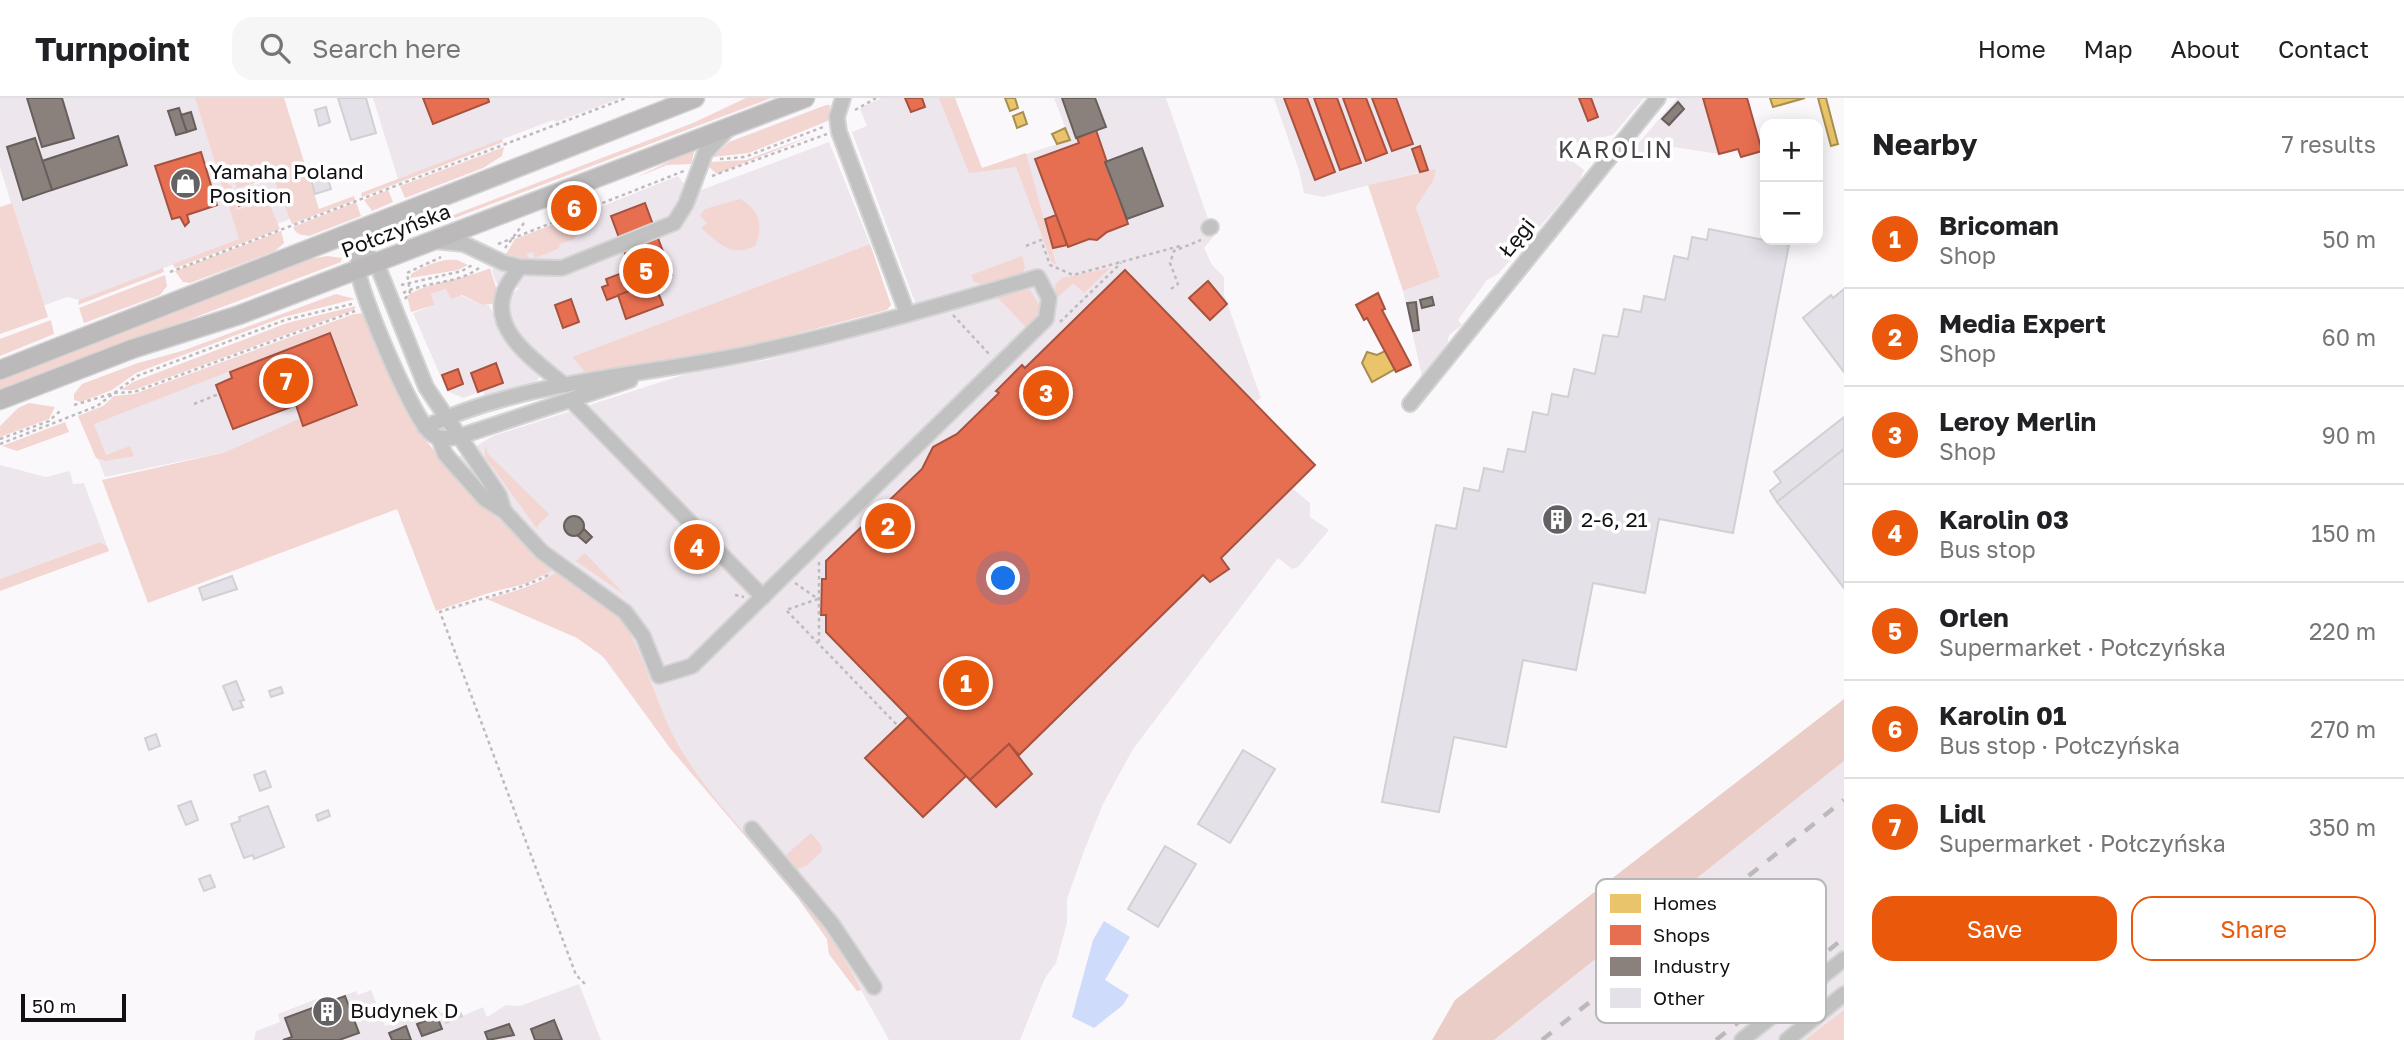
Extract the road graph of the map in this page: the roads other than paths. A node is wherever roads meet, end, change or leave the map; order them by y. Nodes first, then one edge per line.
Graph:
1 (695, 98) edge
2 (805, 98) edge
3 (843, 98) edge
4 (1658, 98) edge
5 (730, 127) junction
6 (372, 223) junction
7 (336, 237) junction
8 (434, 241) junction
9 (360, 247) junction
10 (376, 262) junction
11 (520, 267) junction
12 (357, 270) junction
13 (907, 313) junction
14 (666, 369) junction
15 (0, 370) edge
16 (562, 384) junction
17 (0, 400) edge
18 (571, 400) junction
19 (1410, 404) dead end
20 (448, 417) junction
21 (425, 428) junction
22 (458, 437) junction
23 (439, 438) junction
24 (504, 511) junction
25 (763, 597) junction
26 (752, 829) dead end
27 (1844, 959) edge
28 (1826, 973) edge
29 (874, 987) dead end
30 (1844, 994) edge
31 (1826, 1009) edge
32 (1763, 1023) edge
33 (1808, 1023) edge
34 (1742, 1040) edge
35 (1787, 1040) edge

1 - 6 main road, Połczyńska
2 - 5 main road, Połczyńska
3 - 13 street
4 - 19 street, Łęgi
5 - 8 main road, Połczyńska
5 - 11 street
6 - 7 main road, Połczyńska
6 - 9 street
7 - 9 street
7 - 15 main road, Połczyńska
8 - 10 main road, Połczyńska
8 - 11 street
9 - 10 street
9 - 12 street
10 - 12 main road, Połczyńska
10 - 20 street
11 - 16 street
12 - 17 main road, Połczyńska
12 - 21 street
13 - 14 street
13 - 25 street
14 - 16 street
14 - 18 street
16 - 20 street
18 - 22 street
18 - 25 street
20 - 21 street
20 - 22 street
21 - 23 street
22 - 23 street
22 - 24 street
23 - 24 street
24 - 25 street
26 - 29 street
27 - 28 street
30 - 31 street
32 - 34 street
33 - 35 street

